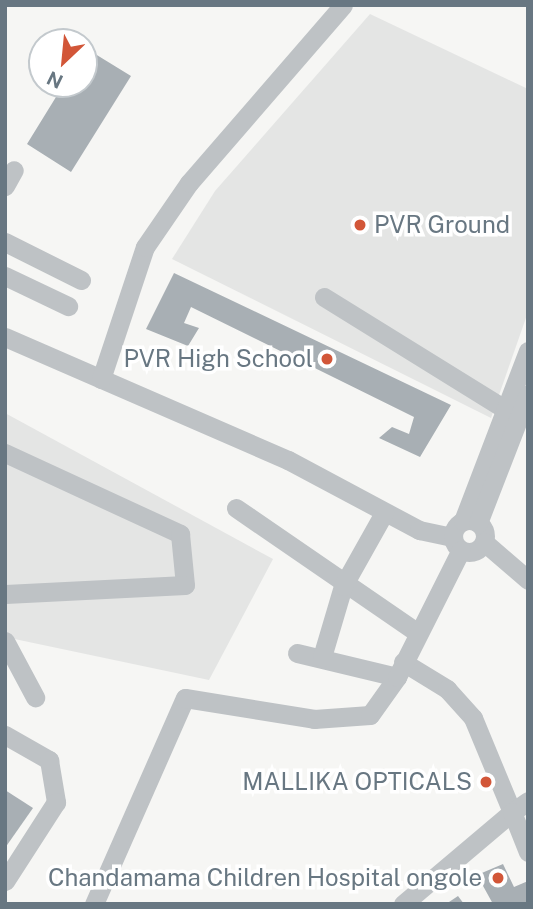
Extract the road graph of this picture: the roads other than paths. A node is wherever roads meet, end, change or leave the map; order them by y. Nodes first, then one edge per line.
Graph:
1 (343, 5) edge
2 (5, 242) edge
3 (5, 276) edge
4 (81, 280) dead end
5 (324, 297) dead end
6 (68, 306) dead end
7 (5, 337) edge
8 (528, 351) edge
9 (101, 379) junction
10 (528, 394) edge
11 (506, 410) junction
12 (5, 453) edge
13 (236, 508) dead end
14 (384, 513) junction
15 (464, 533) junction
16 (528, 580) edge
17 (342, 586) junction
18 (5, 594) edge
19 (415, 631) junction
20 (5, 641) edge
21 (297, 653) dead end
22 (321, 657) junction
23 (400, 670) junction
24 (35, 696) dead end
25 (5, 735) edge
26 (520, 806) edge
27 (528, 852) edge
28 (5, 881) edge
29 (94, 904) edge
30 (403, 904) edge

1 - 9 street
2 - 4 street
3 - 6 street
5 - 11 street
7 - 9 street
8 - 11 street
9 - 14 street
10 - 15 street
11 - 15 street
12 - 18 street
13 - 17 street
14 - 15 street
14 - 17 street
15 - 16 street
15 - 19 street
17 - 19 street
17 - 22 street
19 - 23 street
20 - 24 street
21 - 22 street
22 - 23 street
23 - 26 street
23 - 29 street
25 - 28 street
26 - 27 street
26 - 30 street

